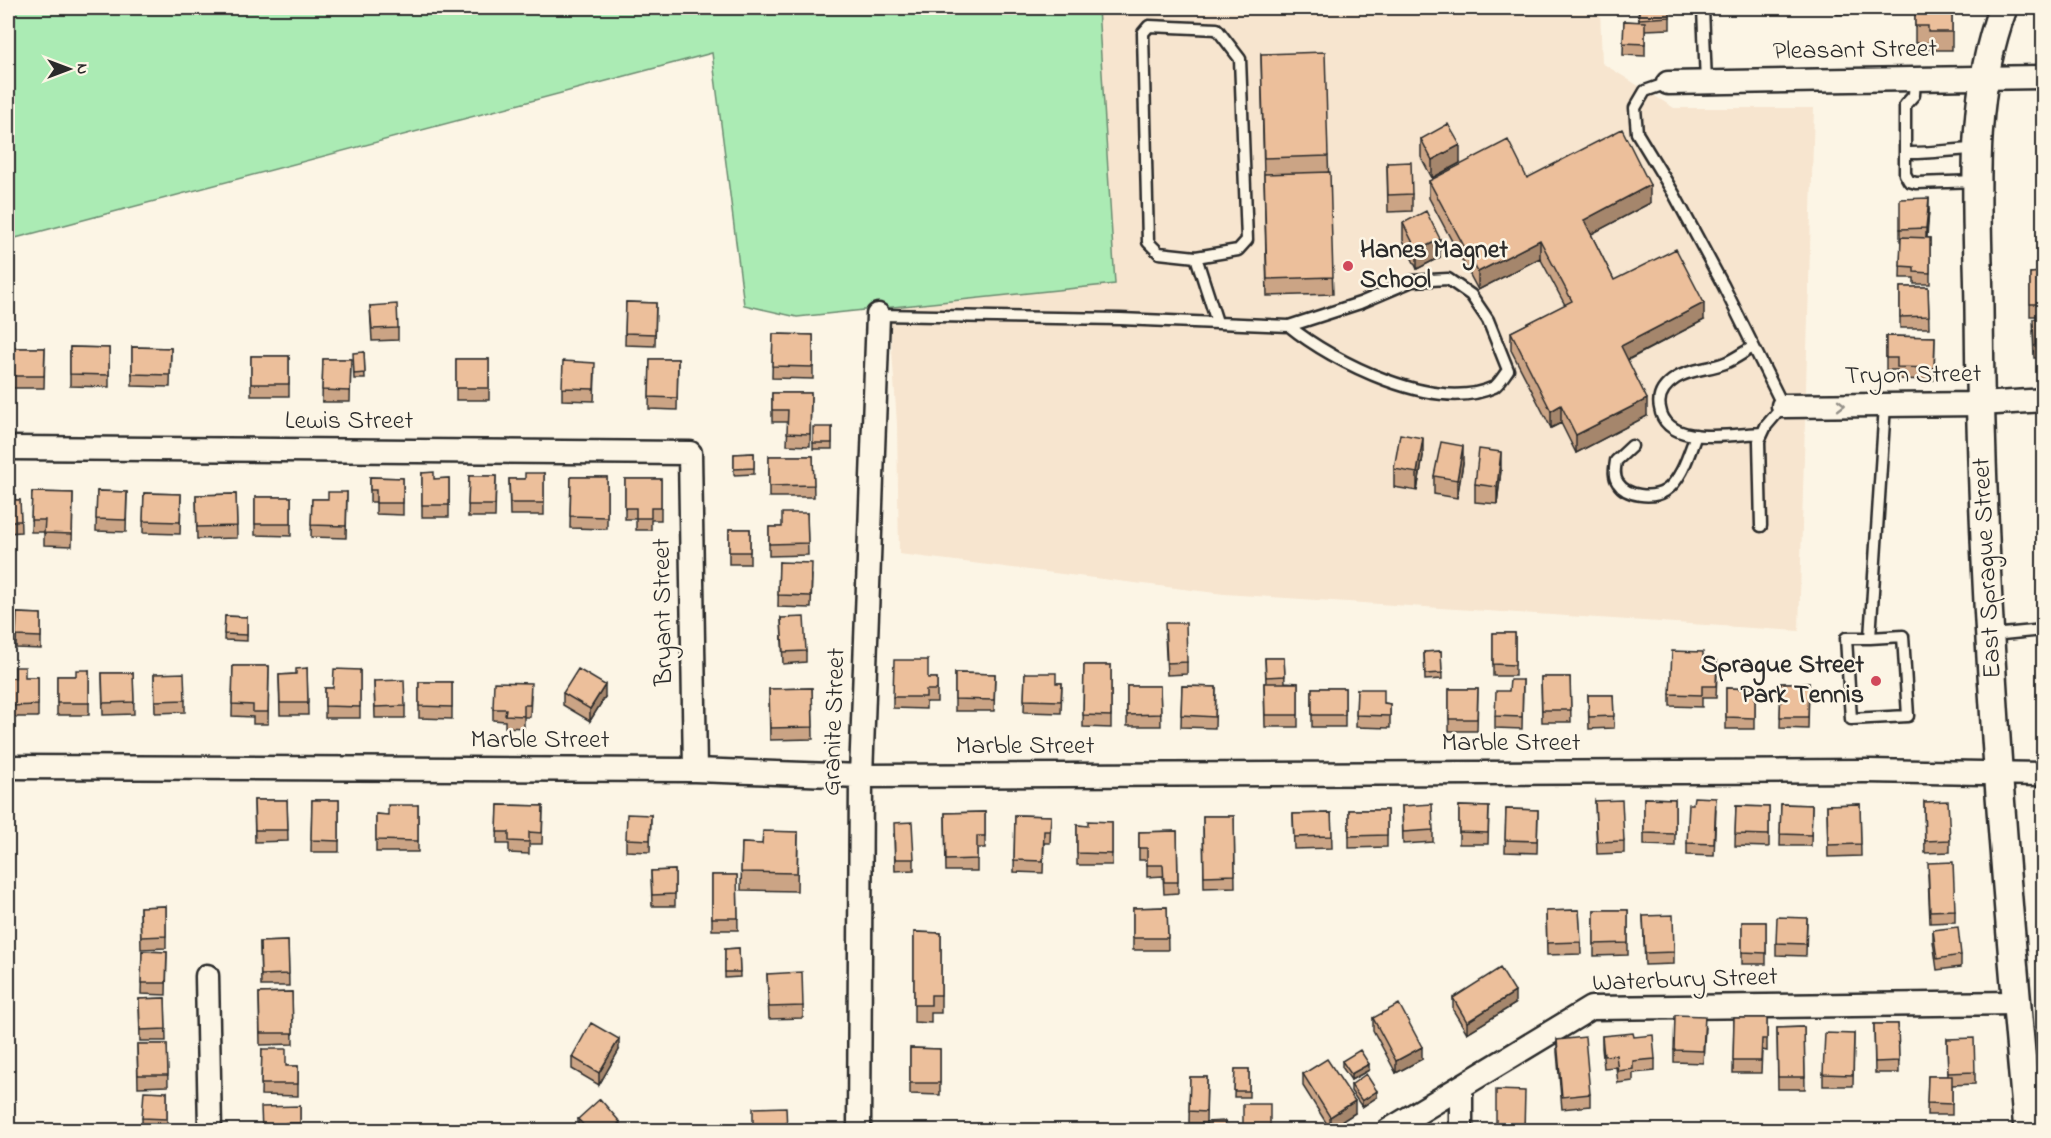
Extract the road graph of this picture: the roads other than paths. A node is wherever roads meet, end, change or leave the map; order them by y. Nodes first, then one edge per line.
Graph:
1 (1703, 8) edge
2 (2003, 8) edge
3 (1983, 77) junction
4 (2043, 77) edge
5 (1915, 78) junction
6 (1706, 82) junction
7 (1668, 83) joint
8 (1978, 149) junction
9 (1905, 153) junction
10 (1978, 182) junction
11 (1196, 257) junction
12 (878, 315) joint
13 (1217, 322) junction
14 (1289, 326) junction
15 (1754, 347) junction
16 (2043, 400) edge
17 (1980, 404) junction
18 (1885, 405) junction
19 (1783, 406) junction
20 (1762, 433) junction
21 (1696, 435) junction
22 (1632, 446) dead end
23 (8, 448) edge
24 (690, 453) joint
25 (1761, 526) dead end
26 (2043, 630) edge
27 (1992, 635) junction
28 (1870, 638) junction
29 (8, 767) edge
30 (695, 770) junction
31 (2043, 774) edge
32 (1999, 775) junction
33 (861, 776) junction
34 (207, 976) dead end
35 (2016, 1003) junction
36 (1461, 1087) junction
37 (210, 1131) edge
38 (859, 1131) edge
39 (1389, 1131) edge
40 (1461, 1131) edge
41 (2028, 1131) edge

1 - 6 lane
2 - 3 street, East Sprague Street
3 - 4 street, Pleasant Street
3 - 5 street, Pleasant Street
3 - 8 street, East Sprague Street
5 - 6 street, Pleasant Street
5 - 9 lane
6 - 7 street, Pleasant Street
7 - 15 lane
8 - 9 lane
8 - 10 street, East Sprague Street
9 - 10 lane
10 - 17 street, East Sprague Street
11 - 11 lane
11 - 13 lane
12 - 13 lane
12 - 33 street, Granite Street
13 - 14 lane
14 - 14 lane
15 - 19 lane
15 - 21 lane
16 - 17 street, Tryon Street
17 - 18 street, Tryon Street
17 - 27 street, East Sprague Street
19 -> 18 street, Tryon Street
18 - 28 lane
19 - 20 lane
20 - 21 lane
20 - 25 lane
21 - 22 lane
23 - 24 street, Lewis Street
24 - 30 street, Bryant Street
26 - 27 lane
27 - 32 street, East Sprague Street
28 - 28 lane
29 - 30 street, Marble Street
30 - 33 street, Marble Street
31 - 32 street, Marble Street
32 - 33 street, Marble Street
32 - 35 street, East Sprague Street
33 - 38 street, Granite Street
34 - 37 street
35 - 36 street, Waterbury Street
35 - 41 street, East Sprague Street
36 - 39 street, Waterbury Street
36 - 40 street

